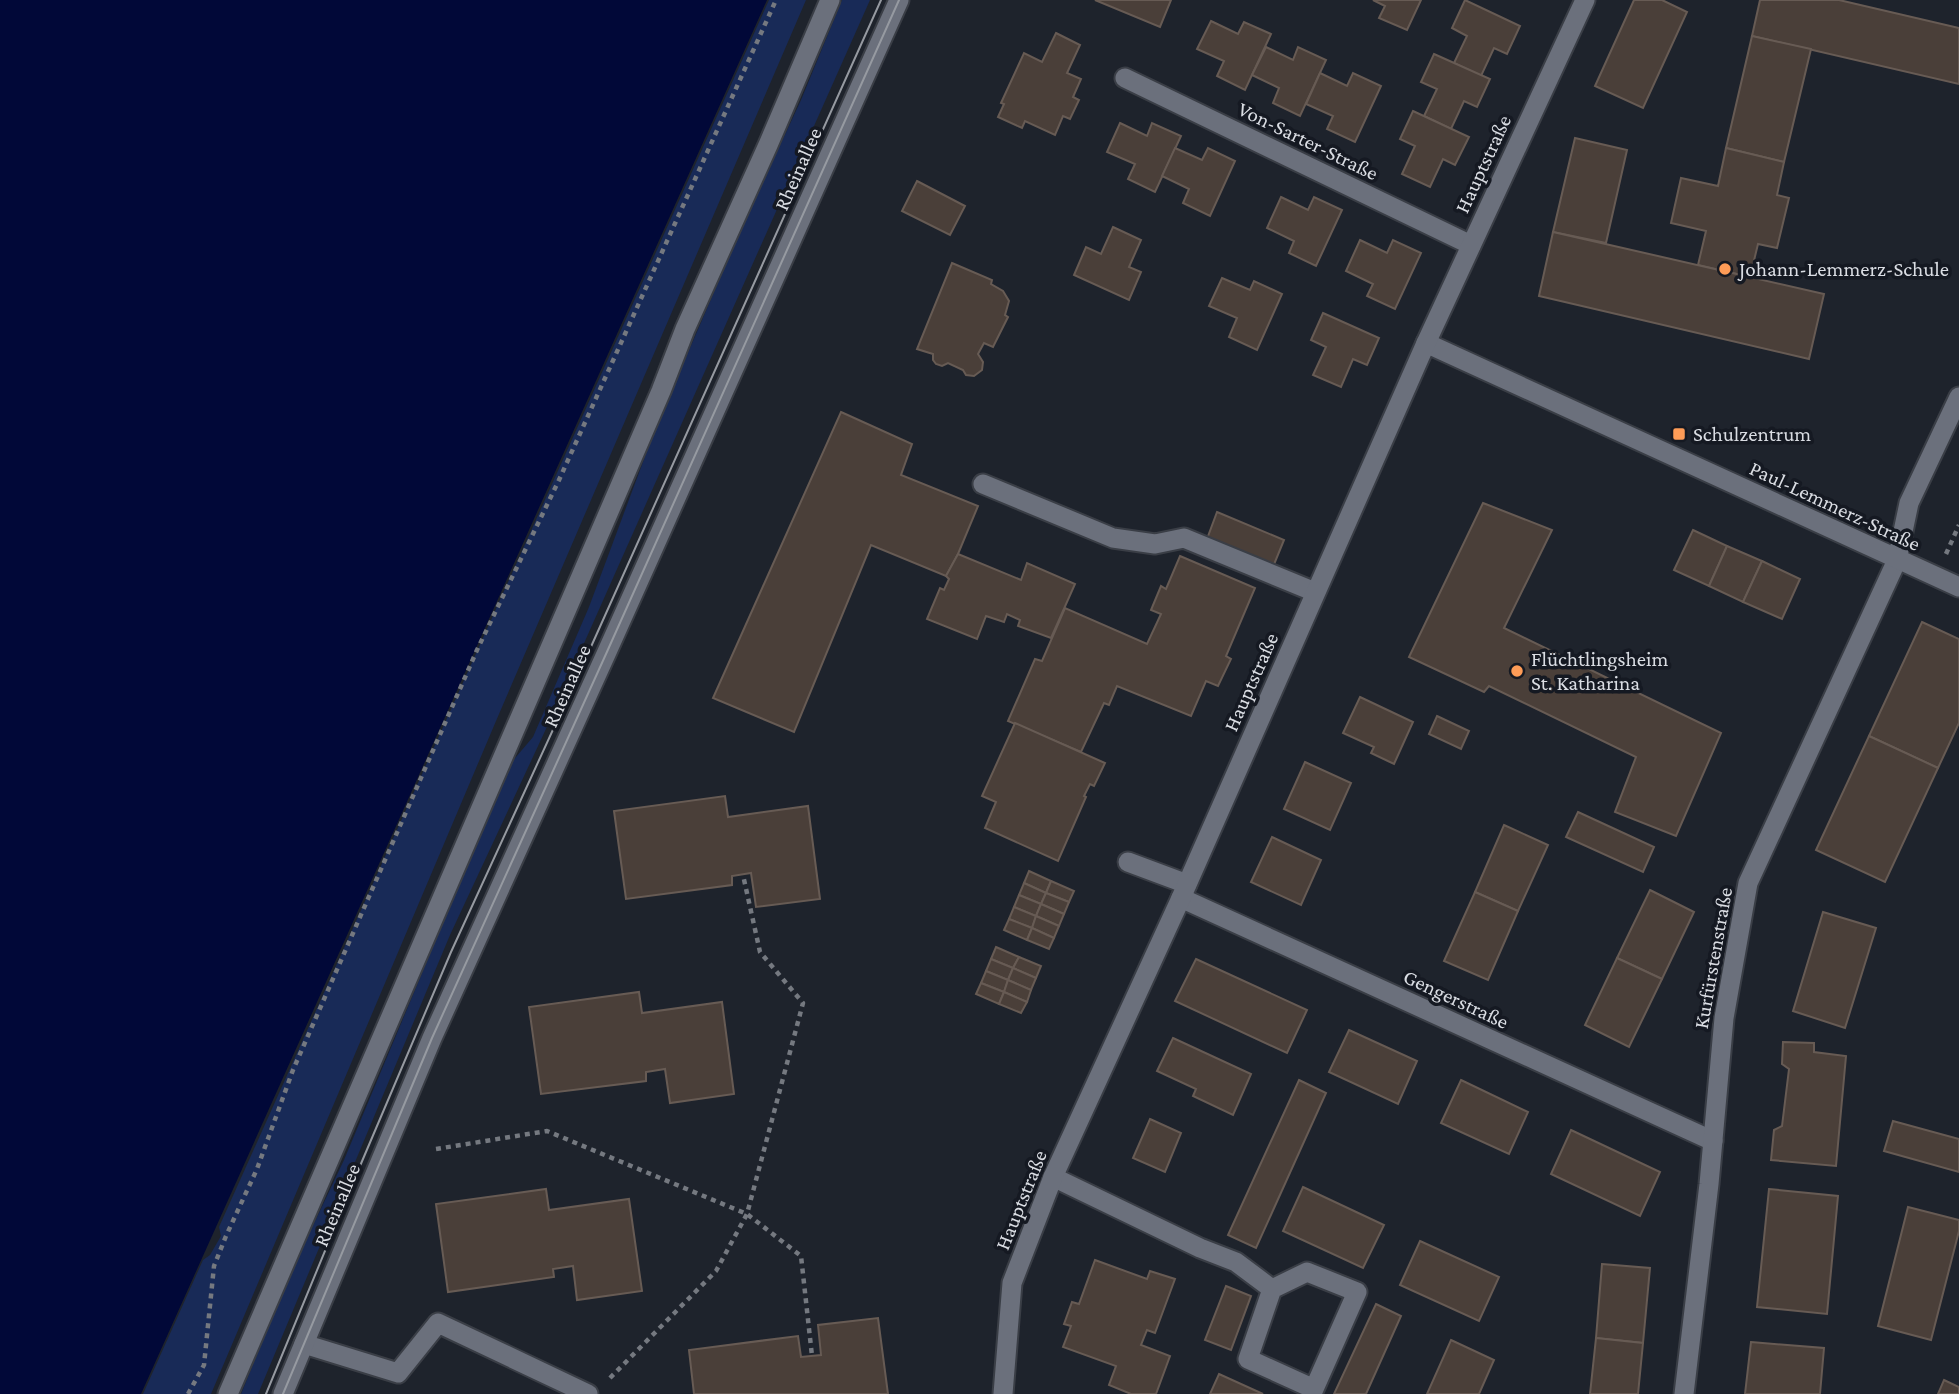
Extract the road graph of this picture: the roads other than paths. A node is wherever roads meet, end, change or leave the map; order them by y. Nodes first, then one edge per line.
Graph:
1 (830, 0) edge
2 (899, 0) edge
3 (1585, 0) edge
4 (1125, 78) dead end
5 (1471, 245) junction
6 (1426, 343) junction
7 (1959, 397) edge
8 (983, 484) dead end
9 (1897, 560) junction
10 (1959, 587) edge
11 (1315, 592) junction
12 (1128, 862) dead end
13 (1184, 891) junction
14 (1713, 1141) junction
15 (1053, 1177) junction
16 (1272, 1289) junction
17 (304, 1344) junction
18 (596, 1389) edge
19 (228, 1394) edge
20 (283, 1394) edge
21 (1003, 1394) edge
22 (1684, 1394) edge

1 - 19 street, Rheinallee
2 - 17 street, Rheinallee
3 - 5 street, Hauptstraße
4 - 5 street, Von-Sarter-Straße
5 - 6 street, Hauptstraße
6 - 9 street, Paul-Lemmerz-Straße
6 - 11 street, Hauptstraße
7 - 9 street, Kurfürstenstraße
8 - 11 street
9 - 10 street, Paul-Lemmerz-Straße
9 - 14 street, Kurfürstenstraße
11 - 13 street, Hauptstraße
12 - 13 street, Gengerstraße
13 - 14 street, Gengerstraße
13 - 15 street, Hauptstraße
14 - 22 street, Kurfürstenstraße
15 - 16 street
15 - 21 street, Hauptstraße
16 - 16 street
17 - 18 street
17 - 20 street, Rheinallee

